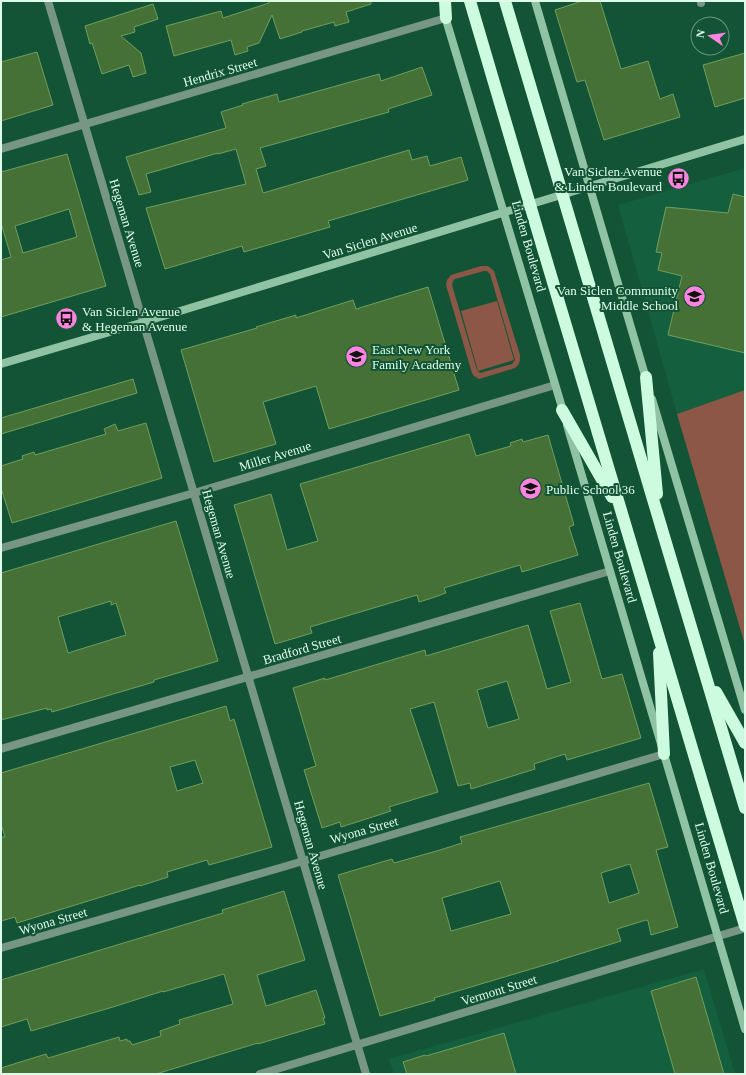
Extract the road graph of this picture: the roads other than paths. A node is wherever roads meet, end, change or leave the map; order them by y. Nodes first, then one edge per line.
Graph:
1 (48, 1) edge
2 (441, 1) edge
3 (444, 1) edge
4 (470, 1) edge
5 (505, 1) edge
6 (535, 1) edge
7 (446, 18) junction
8 (85, 124) junction
9 (745, 139) edge
10 (1, 149) edge
11 (590, 187) junction
12 (562, 195) junction
13 (530, 205) junction
14 (504, 213) junction
15 (144, 322) junction
16 (1, 364) edge
17 (646, 378) junction
18 (555, 385) junction
19 (562, 410) junction
20 (194, 493) junction
21 (623, 516) junction
22 (660, 521) junction
23 (1, 548) edge
24 (610, 572) junction
25 (658, 633) junction
26 (705, 674) junction
27 (249, 677) junction
28 (745, 710) edge
29 (745, 743) edge
30 (1, 749) edge
31 (664, 754) junction
32 (745, 808) edge
33 (303, 861) junction
34 (745, 927) edge
35 (718, 936) junction
36 (1, 948) edge
37 (745, 1029) edge
38 (358, 1045) junction
39 (260, 1074) edge
40 (366, 1074) edge

1 - 8 street, Hegeman Avenue
2 - 7 street, Linden Boulevard
3 - 7 highway
4 - 13 highway, Linden Boulevard
5 - 12 highway
6 - 11 street
7 - 8 street, Hendrix Street
7 - 14 street, Linden Boulevard
8 - 10 street, Hendrix Street
8 - 15 street, Hegeman Avenue
9 - 11 street, Van Siclen Avenue
11 - 12 street, Van Siclen Avenue
11 - 17 street
12 - 13 street, Van Siclen Avenue
12 - 22 highway
13 - 14 street, Van Siclen Avenue
13 - 21 highway, Linden Boulevard
14 - 15 street, Van Siclen Avenue
14 - 18 street, Linden Boulevard
15 - 16 street, Van Siclen Avenue
15 - 20 street, Hegeman Avenue
17 - 22 highway
17 - 28 street
18 - 19 street, Linden Boulevard
18 - 20 street, Miller Avenue
19 - 21 highway
19 - 24 street, Linden Boulevard
20 - 23 street, Miller Avenue
20 - 27 street, Hegeman Avenue
21 - 25 highway, Linden Boulevard
22 - 26 highway
24 - 27 street, Bradford Street
24 - 31 street, Linden Boulevard
25 - 31 highway
25 - 34 highway, Linden Boulevard
26 - 29 highway
26 - 32 highway
27 - 30 street, Bradford Street
27 - 33 street, Hegeman Avenue
31 - 33 street, Wyona Street
31 - 35 street, Linden Boulevard
33 - 36 street, Wyona Street
33 - 38 street, Hegeman Avenue
34 - 35 street, Vermont Street
35 - 37 street, Linden Boulevard
35 - 38 street, Vermont Street
38 - 39 street, Vermont Street
38 - 40 street, Hegeman Avenue

